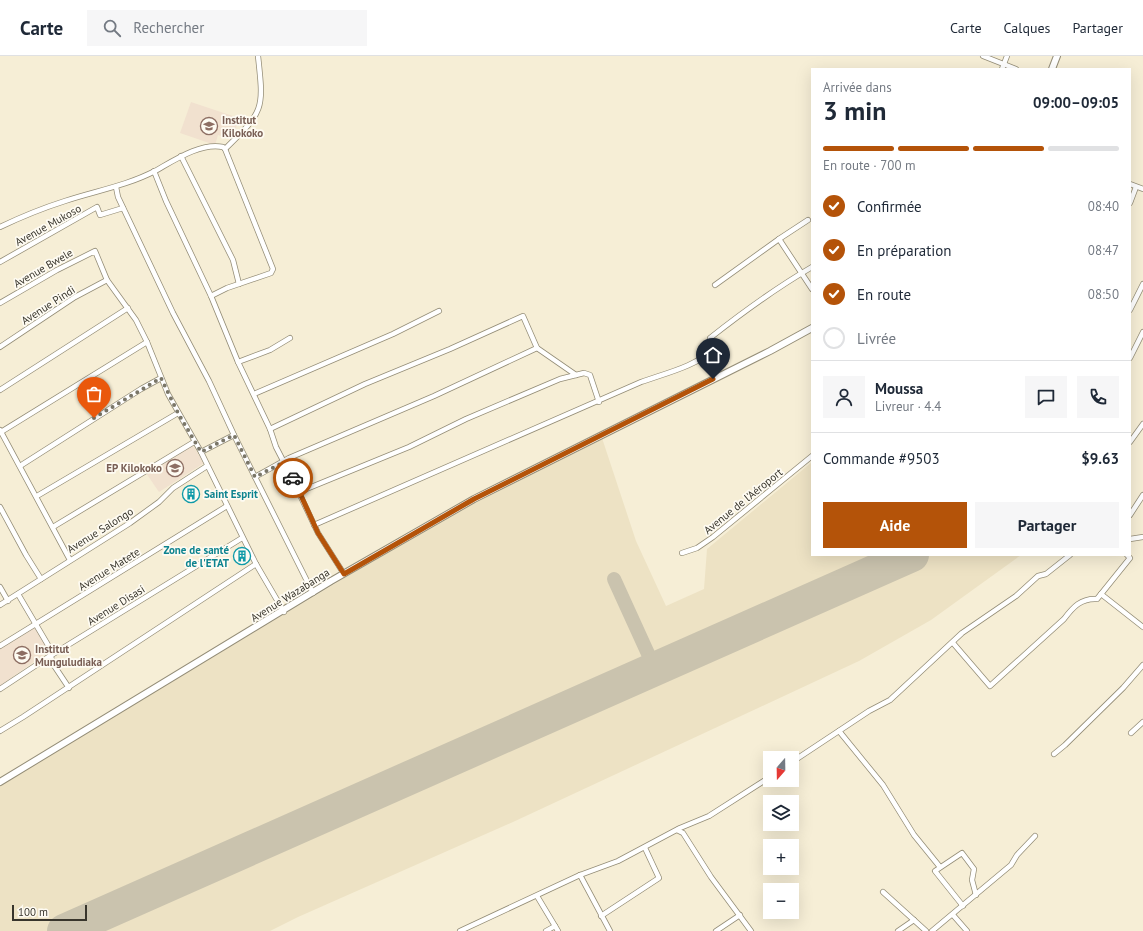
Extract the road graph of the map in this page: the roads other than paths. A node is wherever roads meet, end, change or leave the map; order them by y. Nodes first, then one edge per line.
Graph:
1 (258, 56) edge
2 (983, 56) edge
3 (1007, 56) edge
4 (1057, 56) edge
5 (1003, 67) edge
6 (1052, 68) edge
7 (225, 149) junction
8 (181, 156) junction
9 (154, 171) junction
10 (1131, 184) edge
11 (116, 187) junction
12 (1136, 187) junction
13 (1143, 189) edge
14 (1131, 201) edge
15 (123, 208) junction
16 (808, 220) dead end
17 (0, 227) edge
18 (778, 239) junction
19 (0, 262) edge
20 (811, 268) edge
21 (801, 273) junction
22 (107, 280) junction
23 (239, 284) junction
24 (1143, 284) edge
25 (715, 285) dead end
26 (811, 288) edge
27 (211, 296) junction
28 (0, 303) edge
29 (128, 308) junction
30 (1131, 308) edge
31 (439, 311) dead end
32 (811, 329) edge
33 (1143, 332) edge
34 (290, 338) dead end
35 (147, 342) junction
36 (0, 347) edge
37 (537, 348) junction
38 (1131, 356) edge
39 (238, 362) junction
40 (576, 375) junction
41 (161, 378) junction
42 (0, 390) edge
43 (254, 394) junction
44 (599, 402) junction
45 (178, 413) junction
46 (1143, 424) edge
47 (270, 429) junction
48 (1, 431) edge
49 (234, 435) junction
50 (1131, 441) edge
51 (194, 442) junction
52 (201, 452) junction
53 (811, 457) edge
54 (284, 462) junction
55 (20, 466) junction
56 (207, 466) junction
57 (255, 477) junction
58 (299, 492) junction
59 (1143, 495) edge
60 (37, 496) junction
61 (227, 506) junction
62 (0, 507) edge
63 (1131, 513) edge
64 (314, 525) junction
65 (53, 527) junction
66 (1143, 537) edge
67 (242, 538) junction
68 (1131, 539) edge
69 (682, 553) dead end
70 (1069, 556) edge
71 (1128, 556) edge
72 (70, 560) junction
73 (256, 564) junction
74 (344, 574) junction
75 (41, 579) junction
76 (0, 587) edge
77 (313, 593) junction
78 (18, 594) junction
79 (1101, 594) junction
80 (8, 601) junction
81 (0, 605) edge
82 (284, 612) junction
83 (36, 625) junction
84 (1143, 627) edge
85 (953, 643) junction
86 (0, 646) edge
87 (50, 656) junction
88 (1143, 665) edge
89 (69, 688) junction
90 (0, 689) edge
91 (1143, 722) edge
92 (0, 731) edge
93 (839, 731) junction
94 (1131, 733) dead end
95 (1054, 754) dead end
96 (799, 757) edge
97 (0, 782) edge
98 (763, 782) edge
99 (677, 830) junction
100 (1035, 836) dead end
101 (645, 848) junction
102 (940, 868) junction
103 (580, 875) junction
104 (883, 892) dead end
105 (976, 895) junction
106 (537, 896) junction
107 (963, 906) junction
108 (740, 915) junction
109 (953, 915) junction
110 (601, 916) junction
111 (914, 920) junction
112 (556, 929) edge
113 (460, 931) edge
114 (546, 931) edge
115 (610, 931) edge
116 (716, 931) edge
117 (751, 931) edge
118 (898, 931) edge
119 (926, 931) edge
120 (932, 931) edge
121 (967, 931) edge

1 - 7 street
2 - 5 street
3 - 5 street
4 - 6 main road
7 - 8 street
7 - 23 street
8 - 9 street
8 - 23 street
9 - 11 street
9 - 27 street
10 - 12 street
11 - 15 street
11 - 17 street
12 - 13 street
12 - 14 street
15 - 19 street, Avenue Mukoso
15 - 49 street
16 - 18 street
18 - 21 street
18 - 25 street
20 - 21 street
21 - 26 street
21 - 44 street
22 - 28 street, Avenue Bwele
22 - 29 street
22 - 36 street, Avenue Pindi
23 - 27 street
24 - 30 street
27 - 39 street
29 - 35 street
29 - 42 street
31 - 43 street
32 - 74 main road, Avenue Wazabanga
33 - 38 street
34 - 39 street
35 - 41 street
35 - 48 street
37 - 40 street
37 - 47 street
37 - 54 street
39 - 43 street
40 - 44 street
40 - 58 street
41 - 45 street
41 - 55 street
43 - 47 street
44 - 64 street
45 - 51 street
45 - 60 street
46 - 50 street
47 - 54 street
48 - 55 street
49 - 52 street
49 - 57 street
51 - 52 street
51 - 65 street
52 - 56 street
53 - 69 street, Avenue de l'Aéroport
54 - 57 street
54 - 58 street
55 - 60 street
56 - 61 street
56 - 72 street, Avenue Salongo
57 - 77 street
58 - 64 street
59 - 63 street
60 - 65 street
61 - 67 street
61 - 83 street, Avenue Matete
62 - 75 street
64 - 74 street
65 - 72 street
66 - 68 street
67 - 73 street
67 - 87 street, Avenue Disasi
70 - 85 street
71 - 79 street
72 - 75 street, Avenue Salongo
73 - 82 street
73 - 89 street
74 - 77 main road, Avenue Wazabanga
75 - 78 street, Avenue Salongo
76 - 80 street
77 - 82 main road, Avenue Wazabanga
78 - 80 street, Avenue Salongo
78 - 83 street
79 - 84 street
79 - 85 street
80 - 81 street, Avenue Salongo
82 - 97 main road, Avenue Wazabanga
83 - 86 street, Avenue Matete
83 - 87 street
85 - 93 street
87 - 89 street
87 - 90 street, Avenue Disasi
88 - 95 street
89 - 92 street
91 - 94 street
93 - 96 street
93 - 102 street
98 - 99 street
99 - 101 street
99 - 108 street
100 - 105 street
101 - 103 street
101 - 110 street
102 - 105 street
102 - 107 street
103 - 106 street
103 - 110 street
104 - 111 street
105 - 107 street
106 - 112 street
106 - 113 street
107 - 109 street
108 - 116 street
108 - 117 street
109 - 120 street
109 - 121 street
110 - 115 street
111 - 118 street
111 - 119 street
112 - 114 street

